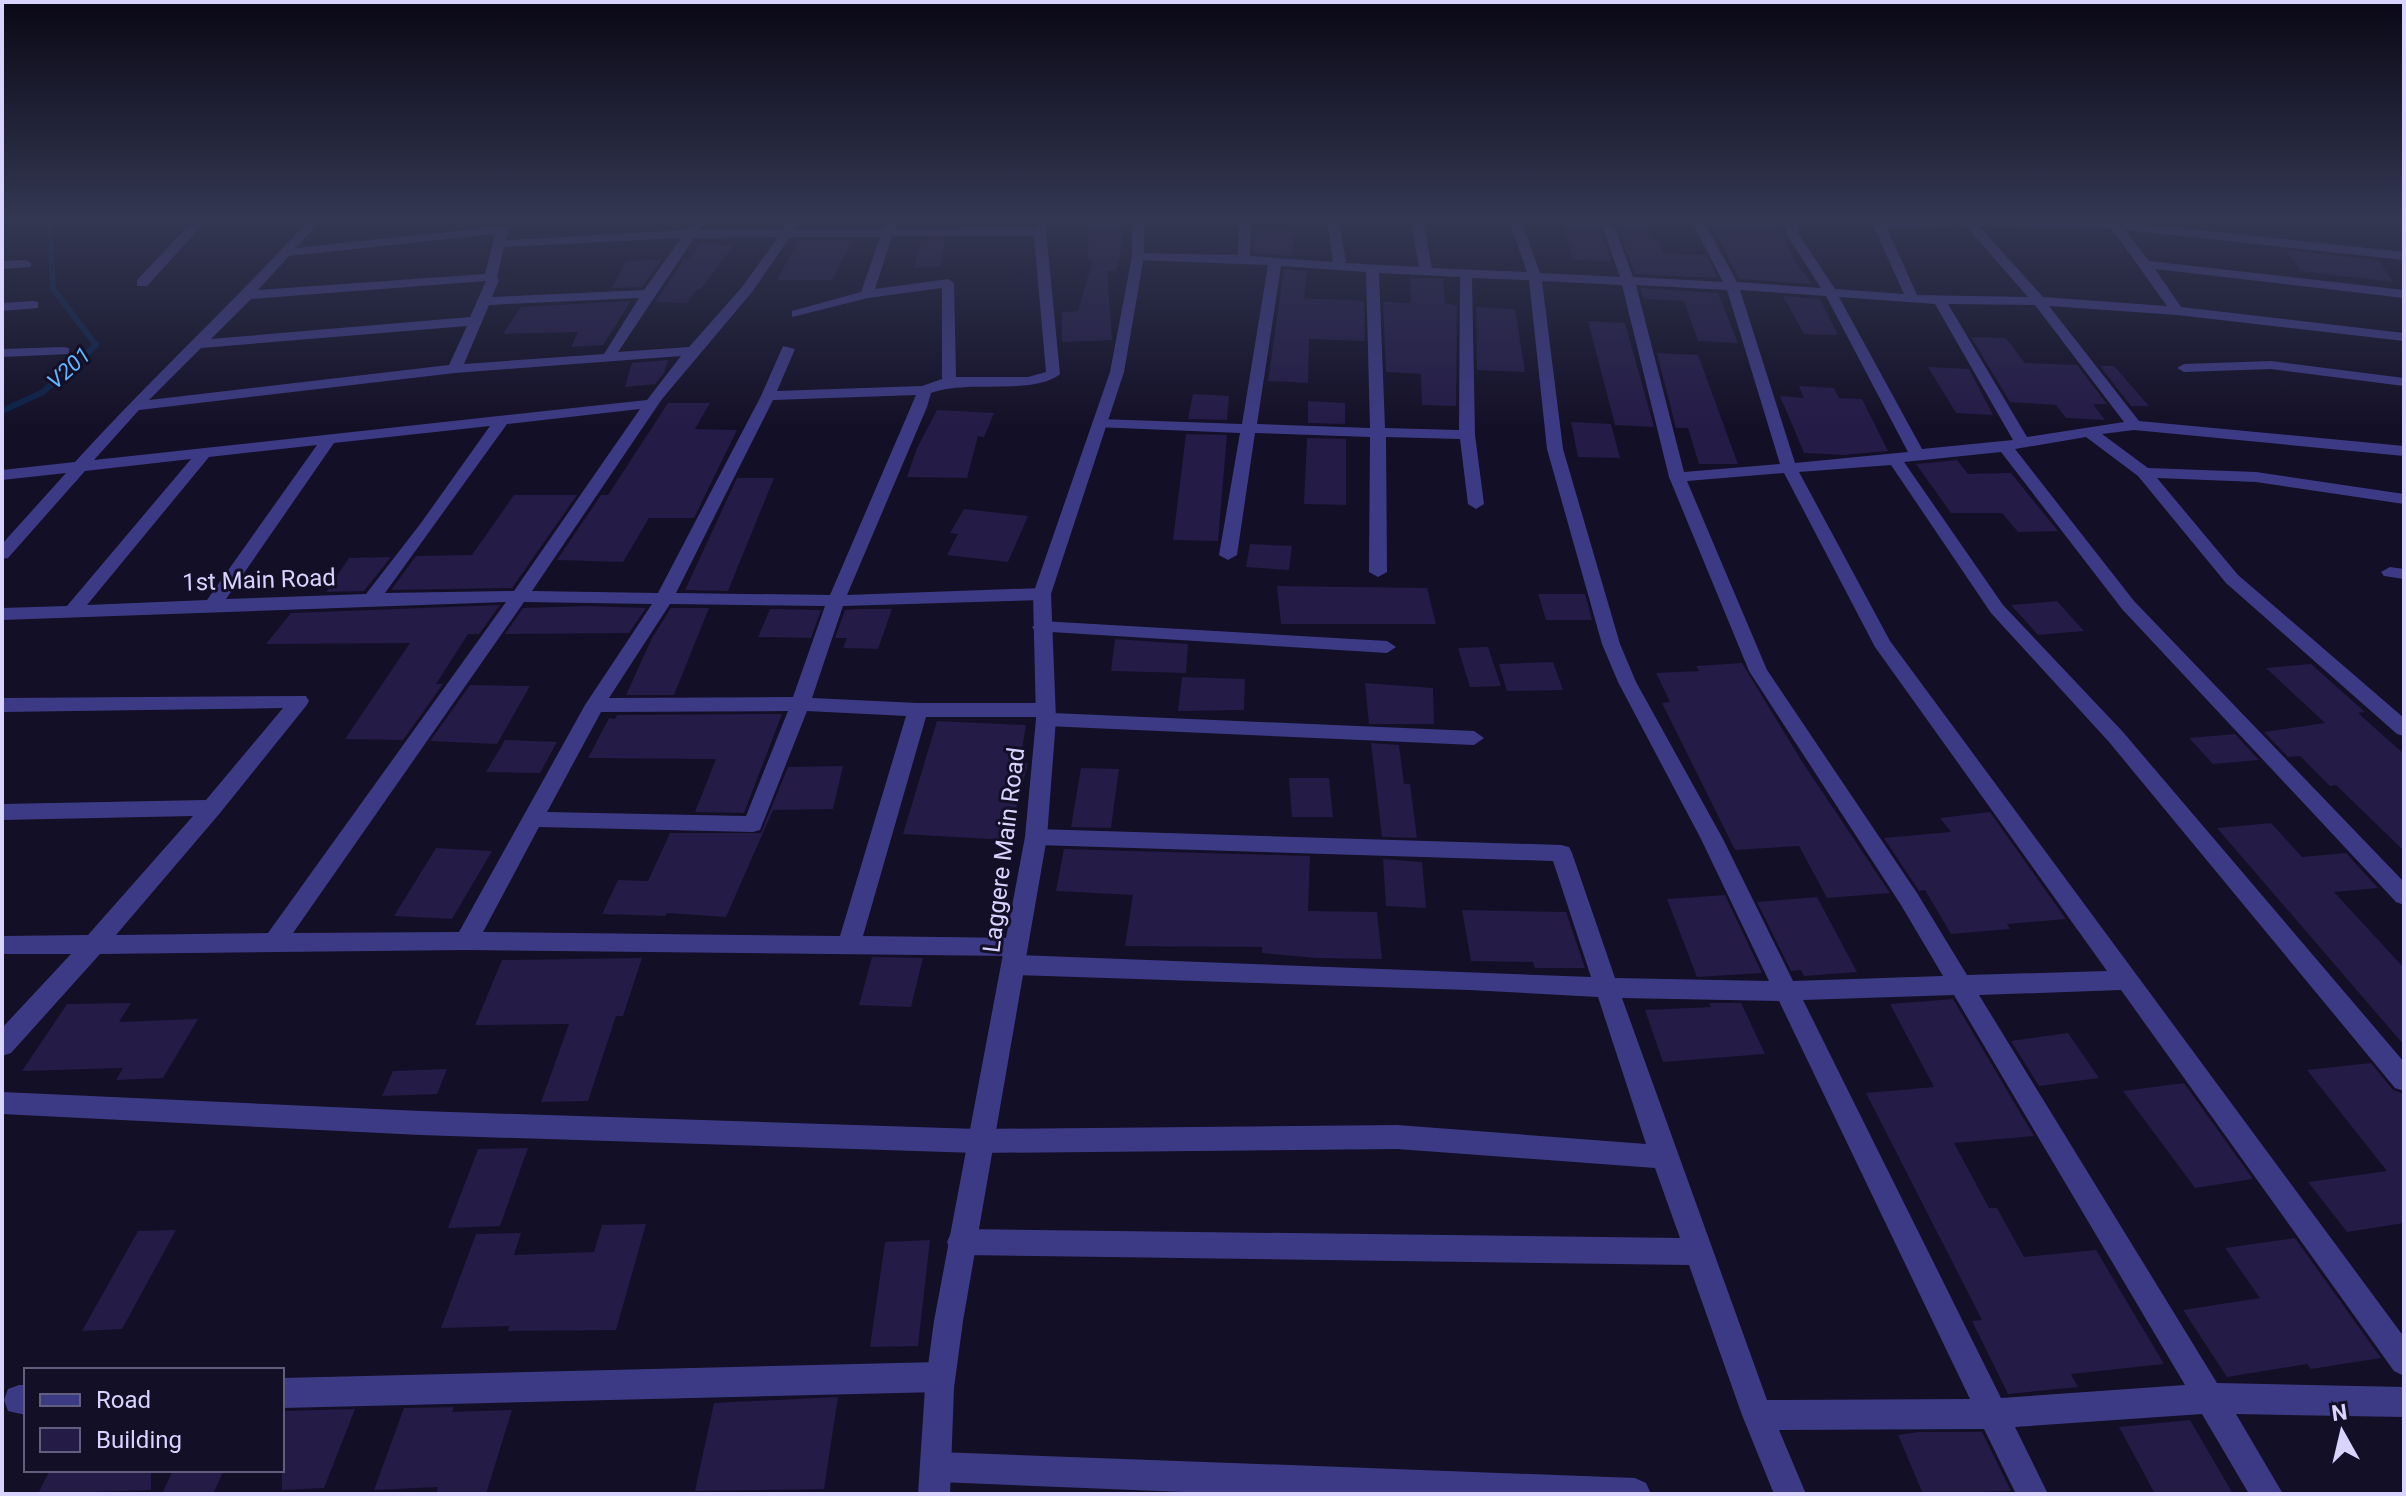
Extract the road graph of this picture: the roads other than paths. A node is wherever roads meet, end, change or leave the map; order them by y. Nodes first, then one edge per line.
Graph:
1 (252, 290) edge
2 (317, 290) edge
3 (489, 290) edge
4 (651, 290) edge
5 (747, 290) edge
6 (868, 290) edge
7 (898, 290) edge
8 (948, 290) edge
9 (1045, 290) edge
10 (1132, 290) edge
11 (1271, 290) edge
12 (1373, 290) edge
13 (1466, 290) edge
14 (1537, 290) edge
15 (1630, 290) edge
16 (1733, 290) edge
17 (1794, 290) edge
18 (1908, 290) edge
19 (2029, 290) edge
20 (2163, 290) edge
21 (2368, 290) edge
22 (1830, 292) junction
23 (648, 294) junction
24 (867, 294) junction
25 (2404, 294) edge
26 (247, 295) junction
27 (1912, 298) junction
28 (1939, 300) junction
29 (484, 301) junction
30 (2039, 301) junction
31 (33, 305) dead end
32 (2, 307) edge
33 (2177, 311) junction
34 (797, 314) dead end
35 (476, 321) junction
36 (2404, 337) edge
37 (194, 344) junction
38 (788, 349) dead end
39 (64, 351) dead end
40 (693, 351) junction
41 (2, 353) edge
42 (609, 356) junction
43 (2184, 368) dead end
44 (455, 369) junction
45 (949, 381) junction
46 (2404, 382) edge
47 (924, 390) junction
48 (768, 396) junction
49 (650, 404) junction
50 (134, 406) junction
51 (503, 419) junction
52 (1100, 424) junction
53 (2134, 425) junction
54 (1249, 428) junction
55 (1378, 430) junction
56 (2089, 432) junction
57 (1467, 435) junction
58 (330, 438) junction
59 (2014, 445) junction
60 (2404, 451) edge
61 (204, 453) junction
62 (1916, 453) junction
63 (1895, 460) junction
64 (78, 468) junction
65 (1789, 468) junction
66 (2144, 473) junction
67 (2, 475) edge
68 (1677, 477) junction
69 (2404, 499) edge
70 (1476, 504) dead end
71 (2, 554) edge
72 (1228, 555) dead end
73 (1378, 572) dead end
74 (1042, 594) junction
75 (519, 596) junction
76 (371, 599) junction
77 (663, 601) junction
78 (836, 601) junction
79 (212, 606) junction
80 (71, 612) junction
81 (2, 614) edge
82 (1041, 627) junction
83 (1387, 647) dead end
84 (800, 704) junction
85 (2, 705) edge
86 (595, 705) junction
87 (918, 710) junction
88 (1045, 714) junction
89 (2404, 729) edge
90 (1474, 738) dead end
91 (213, 808) junction
92 (2, 812) edge
93 (531, 819) junction
94 (1036, 837) junction
95 (2404, 896) edge
96 (466, 941) junction
97 (96, 944) junction
98 (273, 944) junction
99 (849, 944) junction
100 (2, 945) edge
101 (1015, 956) junction
102 (2127, 980) junction
103 (1961, 987) junction
104 (1607, 988) junction
105 (1787, 991) junction
106 (2, 1045) edge
107 (2404, 1080) edge
108 (2, 1103) edge
109 (977, 1141) junction
110 (1664, 1157) junction
111 (961, 1242) junction
112 (1701, 1252) junction
113 (2404, 1361) edge
114 (940, 1377) junction
115 (284, 1393) edge
116 (2209, 1398) junction
117 (2404, 1402) edge
118 (1992, 1414) junction
119 (1757, 1415) junction
120 (937, 1480) edge
121 (1635, 1494) edge
122 (1790, 1494) edge
123 (2032, 1494) edge
124 (2267, 1494) edge

1 - 26 street
2 - 26 street
3 - 29 street
4 - 23 street
5 - 40 street
6 - 24 street
7 - 24 street
8 - 45 street
9 - 45 street
10 - 52 street, Laggere Main Road
11 - 54 street
12 - 55 street
13 - 57 street
14 - 105 street
15 - 68 street
16 - 65 street
17 - 22 street
18 - 27 street
19 - 30 street
20 - 33 street
21 - 25 street
22 - 27 street
22 - 62 street
23 - 29 street
23 - 42 street
24 - 34 street
26 - 37 street
27 - 28 street
28 - 30 street
28 - 59 street
29 - 35 street
30 - 33 street
30 - 53 street
31 - 32 street
33 - 36 street
35 - 37 street
35 - 44 street
37 - 50 street
38 - 48 street
39 - 41 street
40 - 42 street
40 - 49 street
42 - 44 street
43 - 46 street
44 - 50 street
45 - 47 street
47 - 48 street
47 - 78 street
48 - 77 street
49 - 51 street
49 - 75 street
50 - 64 street
51 - 58 street
51 - 76 street
52 - 54 street
52 - 74 street, Laggere Main Road
53 - 56 street
53 - 60 street
54 - 55 street
54 - 72 street
55 - 57 street
55 - 73 street
56 - 59 street
56 - 66 street
57 - 70 street
58 - 61 street
58 - 79 street
59 - 62 street
59 - 95 street
61 - 64 street
61 - 80 street
62 - 63 street
63 - 65 street
63 - 107 street
64 - 67 street
64 - 71 street
65 - 68 street
65 - 102 street
66 - 69 street
66 - 89 street
68 - 103 street
74 - 78 street, 1st Main Road
74 - 82 street, Laggere Main Road
75 - 76 street, 1st Main Road
75 - 77 street, 1st Main Road
75 - 98 street
76 - 79 street, 1st Main Road
77 - 78 street, 1st Main Road
77 - 86 street
78 - 84 street
79 - 80 street, 1st Main Road
80 - 81 street, 1st Main Road
82 - 83 street
82 - 88 street, Laggere Main Road
84 - 86 street
84 - 87 street
84 - 93 street
85 - 91 street
86 - 93 street
87 - 88 street
87 - 99 street
88 - 90 street
88 - 94 street, Laggere Main Road
91 - 92 street
91 - 97 street
93 - 96 street
94 - 101 street, Laggere Main Road
94 - 104 street
96 - 98 street
96 - 99 street
97 - 98 street
97 - 100 street
97 - 106 street
99 - 101 street
101 - 104 street
101 - 109 street, Laggere Main Road
102 - 103 street
102 - 113 street
103 - 105 street
103 - 116 street
104 - 105 street
104 - 110 street
105 - 118 street
108 - 109 street
109 - 110 street
109 - 111 street, Laggere Main Road
110 - 112 street
111 - 112 street
111 - 114 street, Laggere Main Road
112 - 119 street
114 - 115 street
114 - 120 street, Laggere Main Road
116 - 117 street
116 - 118 street
116 - 124 street
118 - 119 street
118 - 123 street
119 - 122 street
120 - 121 street

